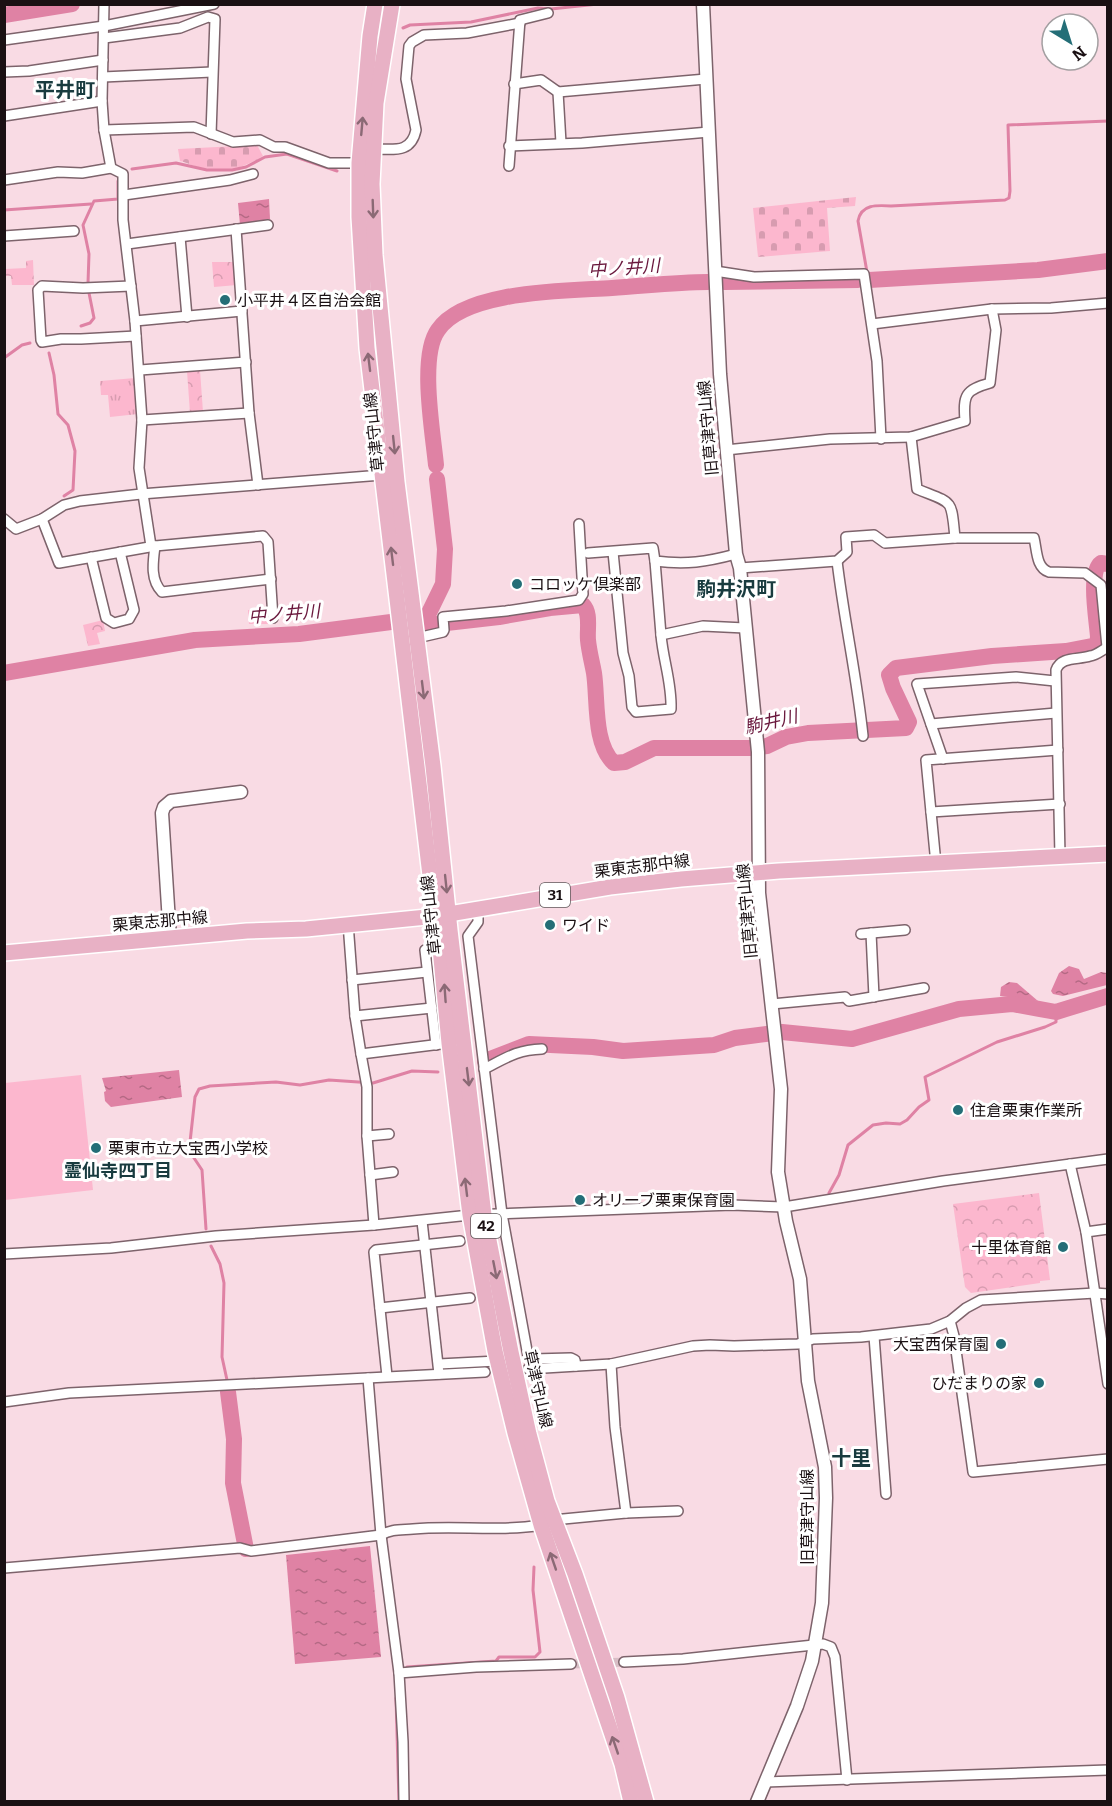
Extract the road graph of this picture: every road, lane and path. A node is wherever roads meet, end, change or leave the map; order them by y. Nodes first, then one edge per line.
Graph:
1 (104, 4) edge
2 (214, 4) edge
3 (375, 4) edge
4 (392, 4) edge
5 (703, 4) edge
6 (548, 13) dead end
7 (520, 23) junction
8 (104, 26) junction
9 (104, 38) junction
10 (4, 40) edge
11 (103, 60) junction
12 (4, 72) edge
13 (212, 72) junction
14 (103, 77) junction
15 (706, 79) junction
16 (514, 84) junction
17 (558, 92) junction
18 (102, 101) junction
19 (4, 116) edge
20 (104, 130) junction
21 (709, 132) junction
22 (211, 134) junction
23 (561, 143) junction
24 (509, 146) junction
25 (374, 149) junction
26 (359, 163) junction
27 (509, 166) dead end
28 (111, 168) junction
29 (253, 174) dead end
30 (4, 180) edge
31 (124, 195) junction
32 (268, 225) dead end
33 (236, 229) junction
34 (74, 231) dead end
35 (4, 236) edge
36 (180, 237) junction
37 (127, 244) junction
38 (715, 272) junction
39 (131, 286) junction
40 (1107, 303) edge
41 (992, 309) junction
42 (242, 311) junction
43 (188, 317) junction
44 (135, 321) junction
45 (872, 324) junction
46 (136, 336) junction
47 (246, 362) junction
48 (140, 370) junction
49 (249, 412) junction
50 (142, 420) junction
51 (911, 437) junction
52 (881, 439) junction
53 (726, 450) junction
54 (382, 475) junction
55 (258, 485) junction
56 (141, 494) junction
57 (4, 519) edge
58 (42, 519) junction
59 (579, 524) dead end
60 (16, 529) junction
61 (4, 532) edge
62 (955, 538) junction
63 (153, 546) junction
64 (120, 552) junction
65 (613, 552) junction
66 (588, 553) dead end
67 (736, 554) junction
68 (91, 558) junction
69 (655, 561) junction
70 (837, 561) junction
71 (740, 568) junction
72 (271, 579) junction
73 (406, 611) junction
74 (273, 618) dead end
75 (745, 628) junction
76 (411, 635) junction
77 (661, 635) junction
78 (1107, 647) edge
79 (1055, 681) junction
80 (1056, 713) junction
81 (931, 724) junction
82 (863, 736) dead end
83 (1058, 750) junction
84 (943, 759) junction
85 (241, 792) dead end
86 (1060, 804) junction
87 (932, 812) junction
88 (1107, 854) edge
89 (1060, 856) junction
90 (936, 864) junction
91 (758, 873) junction
92 (478, 910) junction
93 (443, 915) junction
94 (348, 923) junction
95 (905, 930) dead end
96 (170, 938) junction
97 (441, 948) junction
98 (4, 953) edge
99 (427, 972) junction
100 (352, 980) junction
101 (924, 988) dead end
102 (874, 997) junction
103 (772, 1004) junction
104 (432, 1008) junction
105 (355, 1016) junction
106 (443, 1044) junction
107 (542, 1049) dead end
108 (361, 1054) junction
109 (484, 1069) junction
110 (389, 1134) dead end
111 (367, 1136) junction
112 (1107, 1159) edge
113 (1070, 1164) junction
114 (393, 1172) dead end
115 (370, 1174) junction
116 (784, 1207) junction
117 (502, 1214) junction
118 (477, 1215) junction
119 (422, 1221) junction
120 (374, 1226) junction
121 (1107, 1229) edge
122 (1086, 1232) junction
123 (460, 1241) dead end
124 (425, 1244) junction
125 (4, 1254) edge
126 (1095, 1293) junction
127 (1107, 1294) edge
128 (470, 1298) dead end
129 (431, 1303) junction
130 (380, 1308) junction
131 (950, 1321) junction
132 (874, 1336) junction
133 (804, 1341) junction
134 (1105, 1354) edge
135 (497, 1361) junction
136 (611, 1364) junction
137 (576, 1366) junction
138 (439, 1369) junction
139 (528, 1369) dead end
140 (485, 1372) dead end
141 (387, 1376) junction
142 (368, 1378) junction
143 (1107, 1384) edge
144 (4, 1402) edge
145 (1107, 1458) edge
146 (886, 1494) dead end
147 (678, 1511) dead end
148 (626, 1513) junction
149 (547, 1523) junction
150 (381, 1535) junction
151 (4, 1568) edge
152 (815, 1646) junction
153 (624, 1662) tunnel mouth
154 (571, 1664) tunnel mouth
155 (399, 1673) junction
156 (1107, 1770) edge
157 (847, 1780) junction
158 (765, 1782) junction
159 (404, 1802) edge
160 (631, 1802) edge
161 (646, 1802) edge
162 (757, 1802) edge

1 - 8 street
2 - 8 street
26 -> 3 main road, 草津守山線 / 42
4 - 25 main road, 草津守山線 / 42
5 - 15 street, 旧草津守山線
6 - 7 street
7 - 16 street
7 - 25 street
8 - 9 street
8 - 10 street
9 - 11 street
9 - 13 street
11 - 12 street
11 - 14 street
13 - 14 street
13 - 22 street
14 - 18 street
15 - 17 street
15 - 21 street, 旧草津守山線
16 - 17 street
16 - 24 street
17 - 23 street
18 - 19 street
18 - 20 street
20 - 22 street
20 - 28 street
21 - 23 street
21 - 38 street, 旧草津守山線
22 - 26 street
23 - 24 street
24 - 27 street
25 -> 73 main road, 草津守山線 / 42
54 -> 26 main road, 草津守山線 / 42
28 - 30 street
28 - 31 street
29 - 31 street
31 - 37 street
32 - 33 street
33 - 36 street
33 - 42 street
34 - 35 street
36 - 37 street
36 - 43 street
37 - 39 street
38 - 45 street
38 - 53 street, 旧草津守山線
39 - 44 street
39 - 46 street
40 - 41 street
41 - 45 street
41 - 51 street
42 - 43 street
42 - 47 street
43 - 44 street
44 - 46 street
45 - 52 street
46 - 48 street
47 - 48 street
47 - 49 street
48 - 50 street
49 - 50 street
49 - 55 street
50 - 56 street
51 - 52 street
51 - 62 street
52 - 53 street
53 - 67 street, 旧草津守山線
54 - 55 street
73 -> 54 main road, 草津守山線 / 42
55 - 56 street
56 - 58 street
56 - 63 street
57 - 60 street
58 - 60 street
58 - 68 street
59 - 76 street
60 - 61 street
62 - 70 street
62 - 78 street
63 - 64 street
63 - 72 street
63 - 72 street
64 - 68 street
64 - 68 street
65 - 66 street
65 - 69 street
65 - 77 street
67 - 69 street
67 - 71 street, 旧草津守山線
69 - 77 street
70 - 71 street
70 - 82 street
71 - 75 street, 旧草津守山線
72 - 74 street
73 - 76 main road, 草津守山線 / 42
75 - 77 street
75 - 91 street, 旧草津守山線
76 - 93 main road, 草津守山線 / 42
78 - 79 street
79 - 80 street
79 - 81 street
80 - 81 street
80 - 83 street
81 - 84 street
83 - 84 street
83 - 86 street
84 - 87 street
85 - 96 street
86 - 87 street
86 - 89 street
87 - 90 street
88 - 89 main road, 栗東志那中線 / 31
89 - 90 main road, 栗東志那中線 / 31
90 - 91 main road, 栗東志那中線 / 31
91 - 92 main road, 栗東志那中線 / 31
91 - 103 street, 旧草津守山線
92 - 93 main road, 栗東志那中線 / 31
92 - 109 street
93 - 94 main road, 栗東志那中線 / 31
93 - 97 main road, 草津守山線 / 42
93 -> 118 main road, 草津守山線 / 42
94 - 96 main road, 栗東志那中線 / 31
94 - 100 street
95 - 102 street
96 - 98 main road, 栗東志那中線 / 31
97 - 99 street
106 -> 97 main road, 草津守山線 / 42
99 - 100 street
99 - 104 street
100 - 105 street
101 - 102 street
102 - 103 street
103 - 116 street, 旧草津守山線
104 - 105 street
104 - 106 street
105 - 108 street
106 - 108 street
118 -> 106 main road, 草津守山線 / 42
107 - 109 street
108 - 111 street
109 - 117 street
110 - 111 street
111 - 115 street
112 - 113 street
113 - 116 street
113 - 122 street
114 - 115 street
115 - 120 street
116 - 117 street
116 - 133 street, 旧草津守山線
117 - 118 street
117 - 137 street
118 - 119 street
118 - 135 main road, 草津守山線 / 42
118 -> 149 main road, 草津守山線 / 42
119 - 120 street
119 - 124 street
120 - 125 street
121 - 122 street
122 - 126 street
123 - 124 street
124 - 129 street
124 - 130 street
126 - 127 street
126 - 131 street
126 - 134 street
128 - 129 street
129 - 130 street
129 - 138 street
130 - 141 street
131 - 132 street
131 - 145 street
132 - 133 street
132 - 146 street
133 - 136 street
133 - 152 street, 旧草津守山線
134 - 143 street
135 - 138 street
135 - 149 main road, 草津守山線 / 42
136 - 137 street
136 - 148 street
137 - 139 street
138 - 140 street
138 - 141 street
141 - 142 street
142 - 144 street
142 - 150 street
147 - 148 street
148 - 149 street
149 - 150 street
160 -> 149 main road, 草津守山線 / 42
149 - 161 main road, 草津守山線 / 42
150 - 151 street
150 - 155 street
152 - 153 street
152 - 157 street
152 - 158 street, 旧草津守山線
154 - 155 street
155 - 159 street
156 - 157 street
157 - 158 street
158 - 162 street, 旧草津守山線

